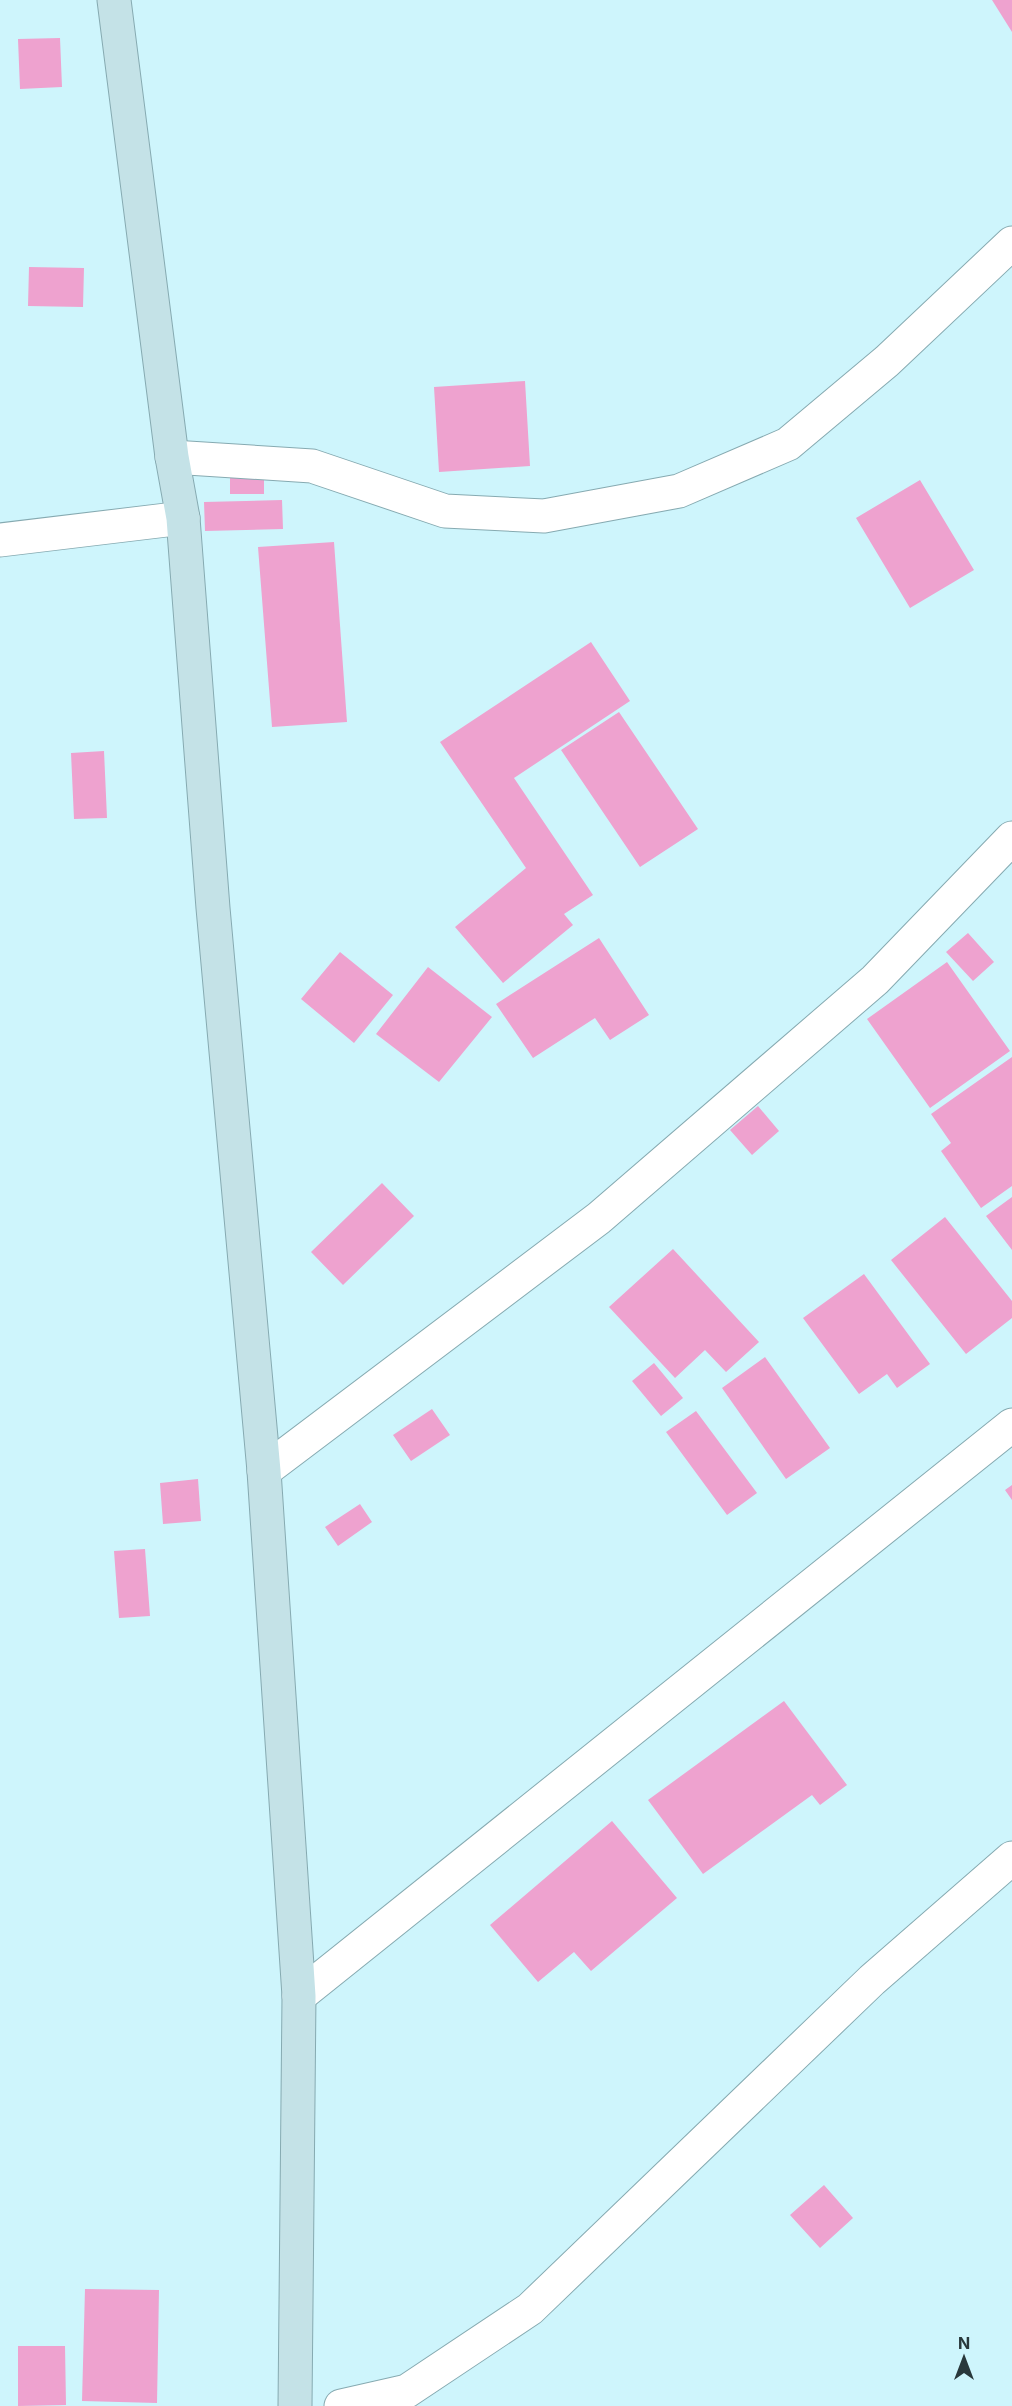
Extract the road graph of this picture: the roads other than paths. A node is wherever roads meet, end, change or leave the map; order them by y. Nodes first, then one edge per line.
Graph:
1 (114, 0) edge
2 (1012, 243) edge
3 (172, 457) junction
4 (183, 518) junction
5 (0, 540) edge
6 (1012, 838) edge
7 (1012, 1425) edge
8 (264, 1471) junction
9 (1012, 1858) edge
10 (299, 1996) junction
11 (295, 2406) edge
12 (341, 2406) edge

1 - 3 street
2 - 3 street
3 - 4 street
4 - 5 street
4 - 8 street
6 - 8 street
7 - 10 street
8 - 10 street
9 - 12 street
10 - 11 street

